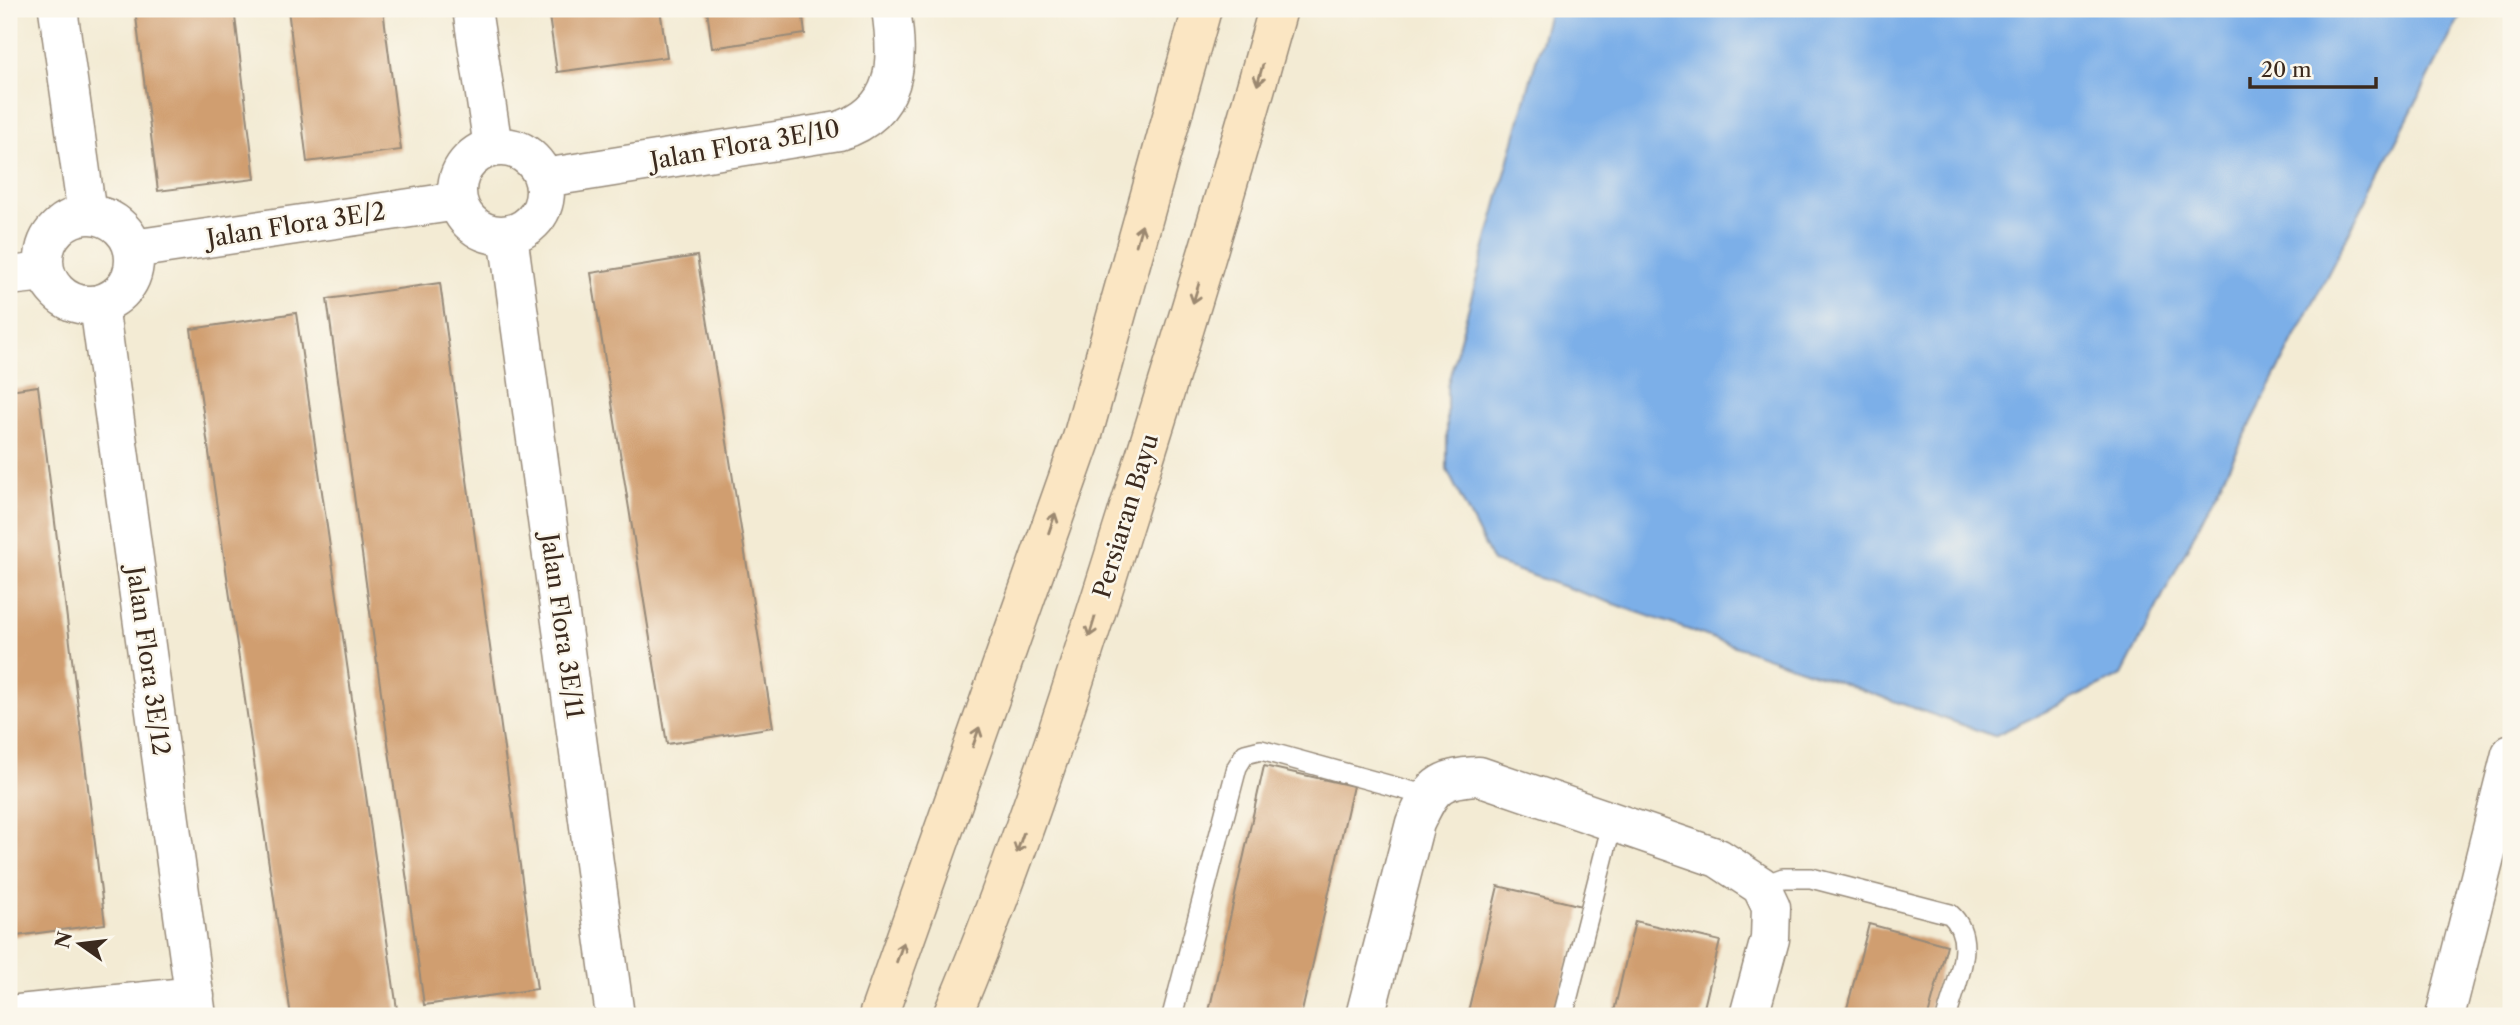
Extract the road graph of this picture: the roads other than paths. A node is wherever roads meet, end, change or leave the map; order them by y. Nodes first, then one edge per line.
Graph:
1 (58, 9) edge
2 (472, 9) edge
3 (891, 9) edge
4 (1202, 9) edge
5 (1278, 9) edge
6 (493, 147) junction
7 (544, 178) junction
8 (458, 201) junction
9 (87, 215) junction
10 (508, 236) junction
11 (133, 249) junction
12 (27, 274) edge
13 (99, 305) junction
14 (2511, 754) edge
15 (1441, 786) junction
16 (1613, 820) junction
17 (1761, 886) junction
18 (196, 1006) edge
19 (9, 1015) edge
20 (615, 1016) edge
21 (878, 1016) edge
22 (952, 1016) edge
23 (1172, 1016) edge
24 (1365, 1016) edge
25 (1563, 1016) edge
26 (1749, 1016) edge
27 (1947, 1016) edge
28 (2445, 1016) edge

1 - 9 street
2 - 6 street
3 - 7 street, Jalan Flora 3E/10
21 -> 4 main road
5 -> 22 main road, Persiaran Bayu
6 - 7 street
6 - 8 street
7 - 10 street
8 - 10 street
8 - 11 street, Jalan Flora 3E/2
9 - 11 street
9 - 12 street
10 - 20 street, Jalan Flora 3E/11
11 - 13 street
12 - 13 street
13 - 18 street, Jalan Flora 3E/12
14 - 28 street
15 - 16 street
15 - 23 lane
15 - 24 street
16 - 17 street
16 - 25 lane
17 - 26 street
17 - 27 lane
18 - 19 street

